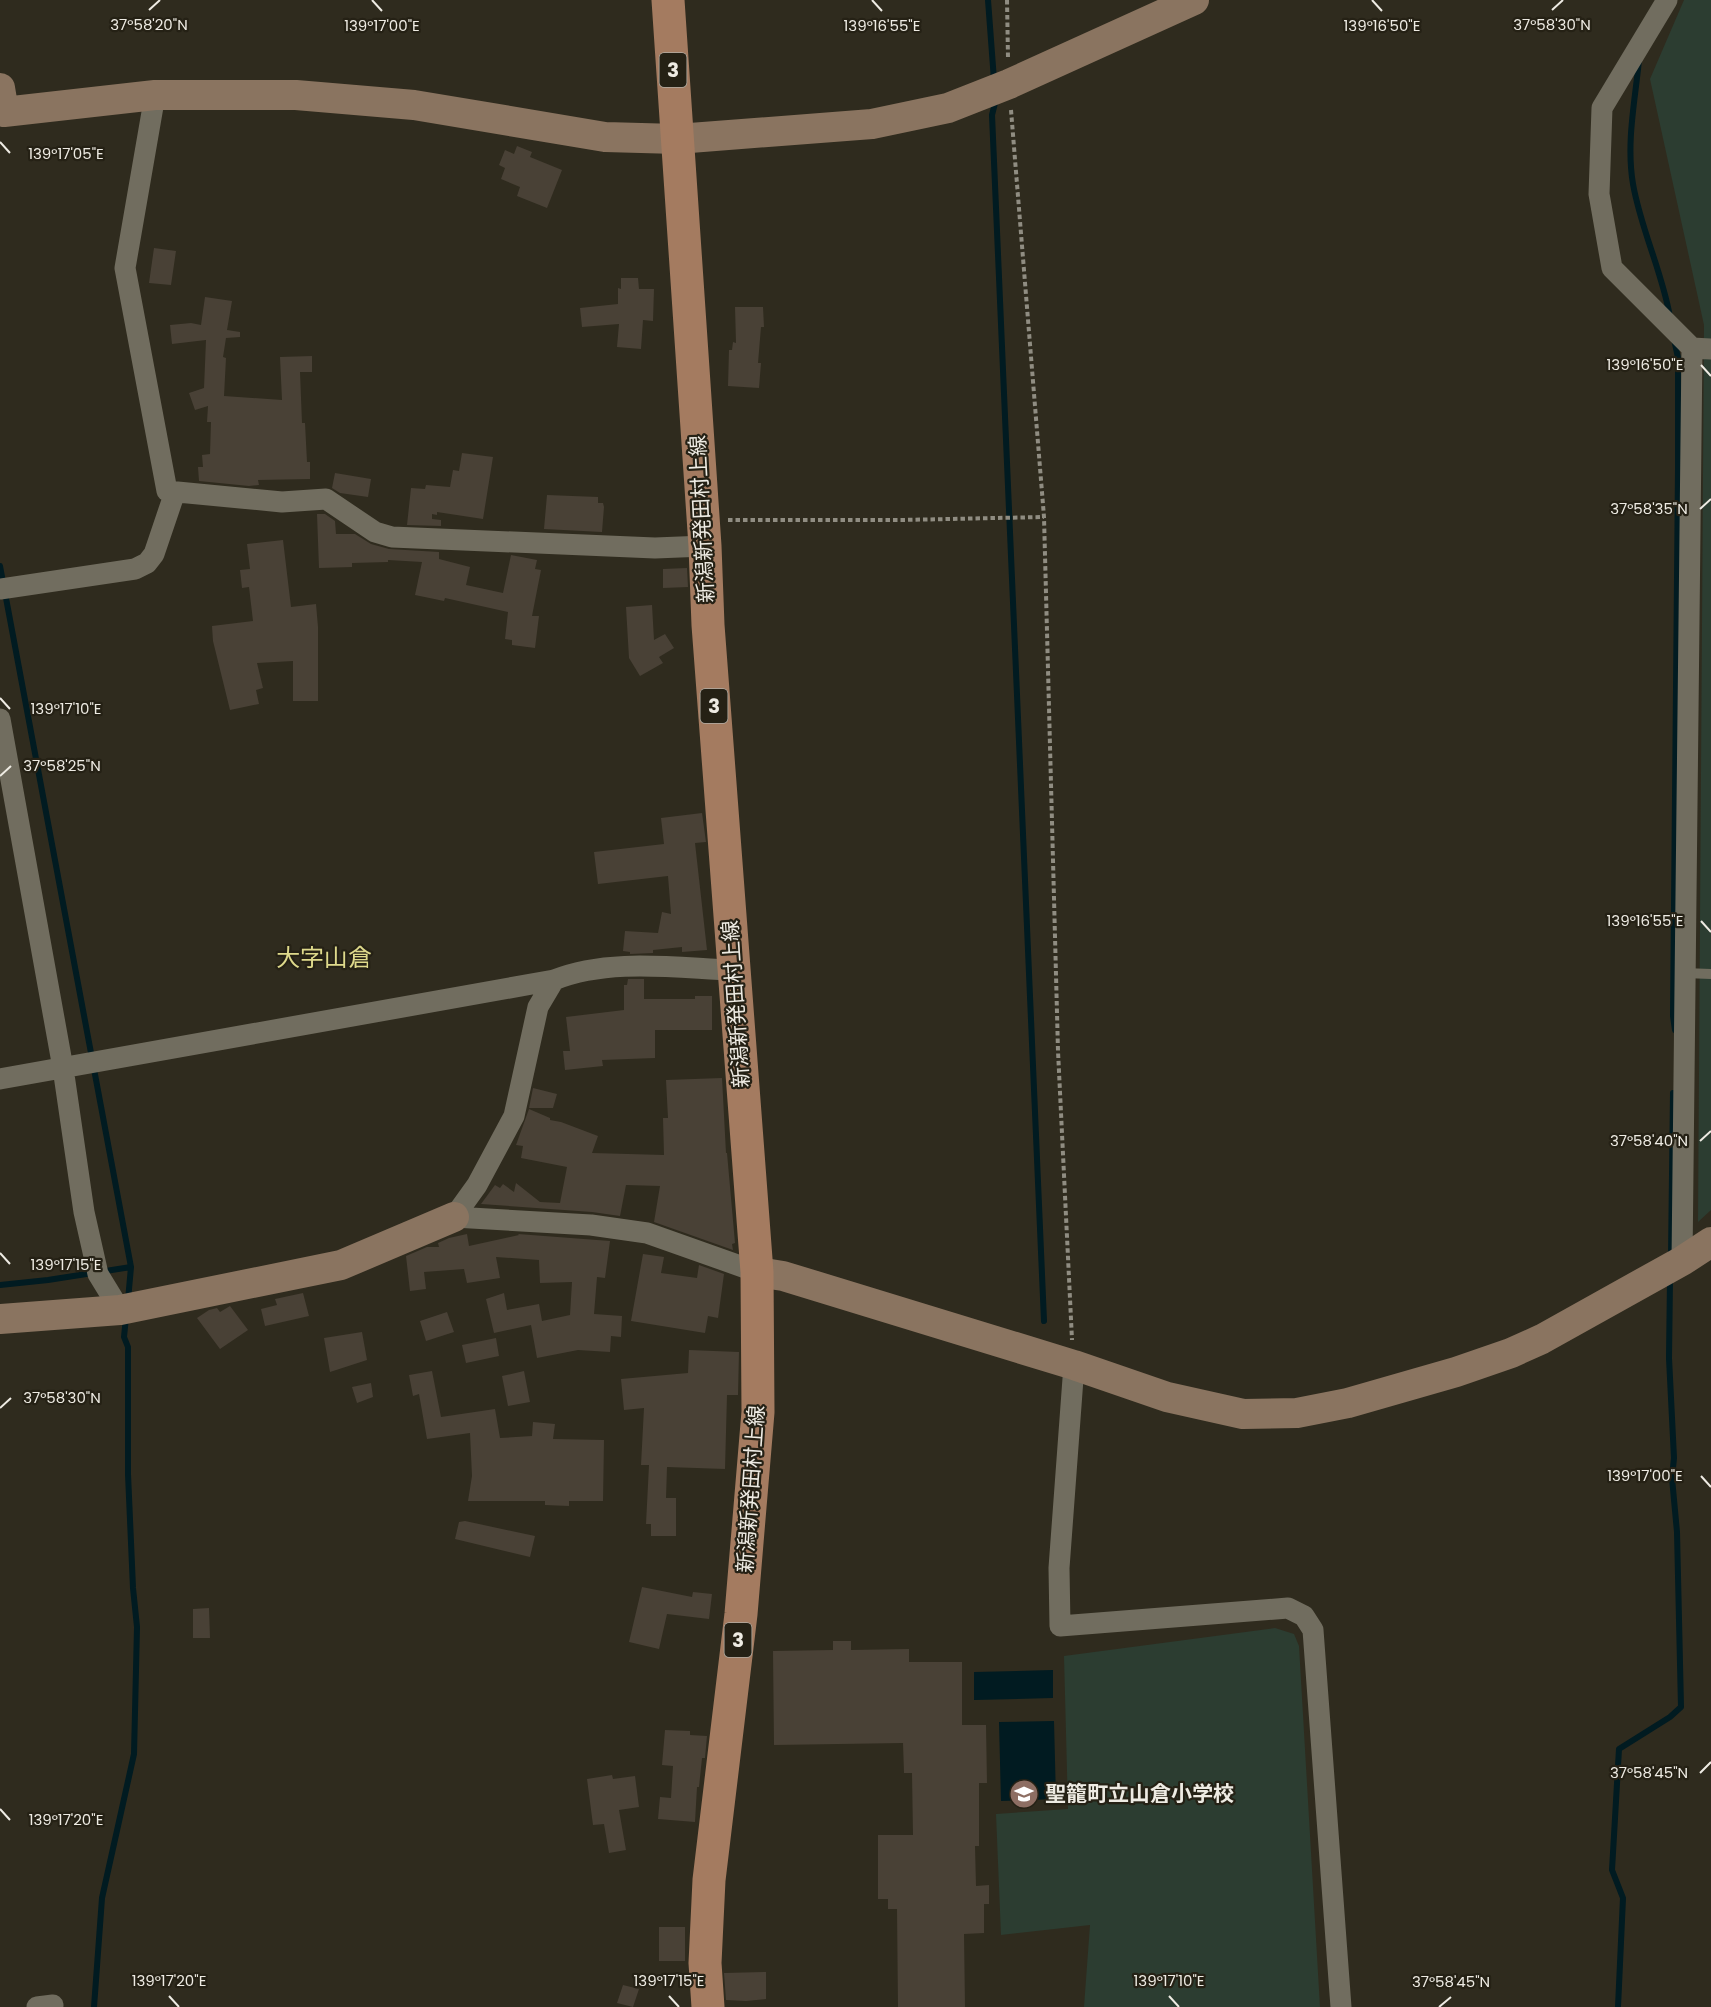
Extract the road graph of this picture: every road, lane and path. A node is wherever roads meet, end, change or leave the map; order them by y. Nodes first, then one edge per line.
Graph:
1 (668, 0) edge
2 (1007, 0) edge
3 (1194, 0) edge
4 (1667, 0) edge
5 (1009, 84) junction
6 (155, 94) junction
7 (1, 104) edge
8 (677, 139) junction
9 (1702, 349) edge
10 (175, 492) junction
11 (1044, 517) junction
12 (704, 533) junction
13 (0, 589) edge
14 (0, 719) edge
15 (734, 970) junction
16 (1684, 974) junction
17 (1711, 974) edge
18 (554, 980) junction
19 (63, 1068) junction
20 (0, 1079) edge
21 (454, 1217) junction
22 (1711, 1242) edge
23 (1683, 1261) junction
24 (757, 1272) junction
25 (120, 1310) junction
26 (0, 1319) edge
27 (1074, 1365) junction
28 (708, 2007) edge
29 (1341, 2007) edge

1 - 8 main road, 新潟新発田村上線 / 3
2 - 5 path
3 - 5 street
4 - 9 street
5 - 8 street
5 - 11 path
6 - 7 street
6 - 8 street
6 - 10 street
8 - 12 main road, 新潟新発田村上線 / 3
9 - 16 street
10 - 12 street
10 - 13 street
11 - 12 path
11 - 27 path
12 - 15 main road, 新潟新発田村上線 / 3
14 - 19 street
15 - 18 street
15 - 24 main road, 新潟新発田村上線 / 3
16 - 17 lane
16 - 23 street
18 - 19 street
18 - 21 street
19 - 20 street
19 - 25 street
21 - 24 street
21 - 25 street
22 - 23 street
23 - 27 street
24 - 27 street
24 - 28 main road, 新潟新発田村上線 / 3
25 - 26 street
27 - 29 street

